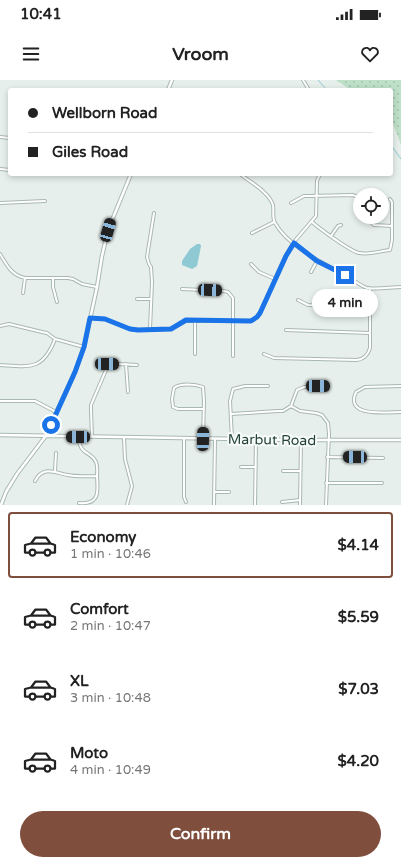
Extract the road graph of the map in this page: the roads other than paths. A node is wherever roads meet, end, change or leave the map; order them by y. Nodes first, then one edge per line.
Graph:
1 (130, 176) edge
2 (243, 176) edge
3 (319, 176) edge
4 (317, 195) junction
5 (353, 196) edge
6 (390, 199) dead end
7 (45, 201) dead end
8 (0, 203) edge
9 (291, 203) dead end
10 (154, 213) dead end
11 (274, 222) junction
12 (312, 222) junction
13 (373, 224) edge
14 (341, 225) dead end
15 (392, 226) junction
16 (252, 233) dead end
17 (331, 236) junction
18 (294, 243) junction
19 (0, 254) edge
20 (317, 261) junction
21 (251, 264) dead end
22 (311, 272) dead end
23 (25, 278) junction
24 (53, 278) junction
25 (275, 279) junction
26 (97, 287) junction
27 (401, 287) edge
28 (370, 288) junction
29 (182, 289) dead end
30 (23, 293) dead end
31 (137, 299) dead end
32 (151, 299) junction
33 (298, 300) dead end
34 (57, 302) dead end
35 (370, 306) junction
36 (90, 318) junction
37 (195, 320) junction
38 (234, 321) junction
39 (0, 326) edge
40 (150, 329) junction
41 (286, 330) dead end
42 (369, 333) junction
43 (55, 339) junction
44 (84, 347) junction
45 (195, 354) dead end
46 (264, 354) dead end
47 (233, 356) dead end
48 (99, 363) dead end
49 (107, 364) junction
50 (126, 364) junction
51 (0, 365) edge
52 (137, 365) dead end
53 (268, 386) dead end
54 (401, 386) edge
55 (327, 387) dead end
56 (128, 392) dead end
57 (0, 401) edge
58 (291, 406) junction
59 (204, 408) junction
60 (56, 412) junction
61 (401, 412) edge
62 (231, 414) junction
63 (0, 436) edge
64 (39, 437) junction
65 (45, 437) junction
66 (78, 437) junction
67 (92, 437) junction
68 (124, 438) junction
69 (184, 438) junction
70 (203, 439) junction
71 (215, 439) junction
72 (232, 439) junction
73 (256, 440) junction
74 (301, 440) junction
75 (328, 440) junction
76 (401, 440) edge
77 (41, 444) junction
78 (56, 454) dead end
79 (327, 457) junction
80 (383, 458) dead end
81 (241, 467) dead end
82 (256, 467) junction
83 (55, 471) junction
84 (283, 471) dead end
85 (300, 471) junction
86 (97, 476) junction
87 (35, 481) dead end
88 (326, 483) junction
89 (382, 483) dead end
90 (214, 492) junction
91 (229, 492) dead end
92 (300, 500) junction
93 (186, 502) dead end
94 (282, 502) dead end
95 (79, 503) dead end
96 (1, 505) edge
97 (127, 505) edge
98 (214, 505) edge
99 (255, 505) edge
100 (300, 505) edge
101 (326, 505) edge

1 - 26 street
2 - 11 street
3 - 4 street
4 - 5 street
4 - 9 street
4 - 12 street
6 - 15 street
7 - 8 street
10 - 32 street
11 - 16 street
11 - 18 street
12 - 17 street
12 - 18 street
13 - 15 street
14 - 17 street
15 - 17 street
18 - 20 street
18 - 25 street
19 - 23 street
20 - 22 street
20 - 28 street
21 - 25 street
23 - 24 street
23 - 30 street
24 - 26 street
24 - 34 street
25 - 38 street
26 - 36 street
27 - 28 street
28 - 35 street
29 - 38 street
31 - 32 street
32 - 40 street
33 - 35 street
35 - 42 street
36 - 40 street
36 - 44 street
37 - 38 street
37 - 40 street
37 - 45 street
38 - 47 street
39 - 43 street
41 - 42 street
42 - 46 street
43 - 44 street
43 - 51 street
44 - 60 street
48 - 49 street
49 - 50 street
49 - 67 street
50 - 52 street
50 - 56 street
53 - 62 street
54 - 61 street
55 - 58 street
57 - 60 street
58 - 62 street
58 - 75 street
59 - 59 street
59 - 70 street
60 - 65 street
62 - 72 street
63 - 64 street, Marbut Road
64 - 65 street, Marbut Road
64 - 77 street
65 - 66 street, Marbut Road
65 - 77 street
66 - 67 street, Marbut Road
66 - 86 street
67 - 68 street, Marbut Road
68 - 69 street, Marbut Road
68 - 97 street
69 - 70 street, Marbut Road
69 - 93 street
70 - 71 street, Marbut Road
71 - 72 street, Marbut Road
71 - 90 street
72 - 73 street, Marbut Road
73 - 74 street, Marbut Road
73 - 82 street
74 - 75 street, Marbut Road
74 - 85 street
75 - 76 street, Marbut Road
75 - 79 street
77 - 96 street
78 - 83 street
79 - 80 street
79 - 88 street
81 - 82 street
82 - 99 street
83 - 86 street
83 - 87 street
84 - 85 street
85 - 92 street
86 - 95 street
88 - 89 street
88 - 101 street
90 - 91 street
90 - 98 street
92 - 94 street
92 - 100 street

